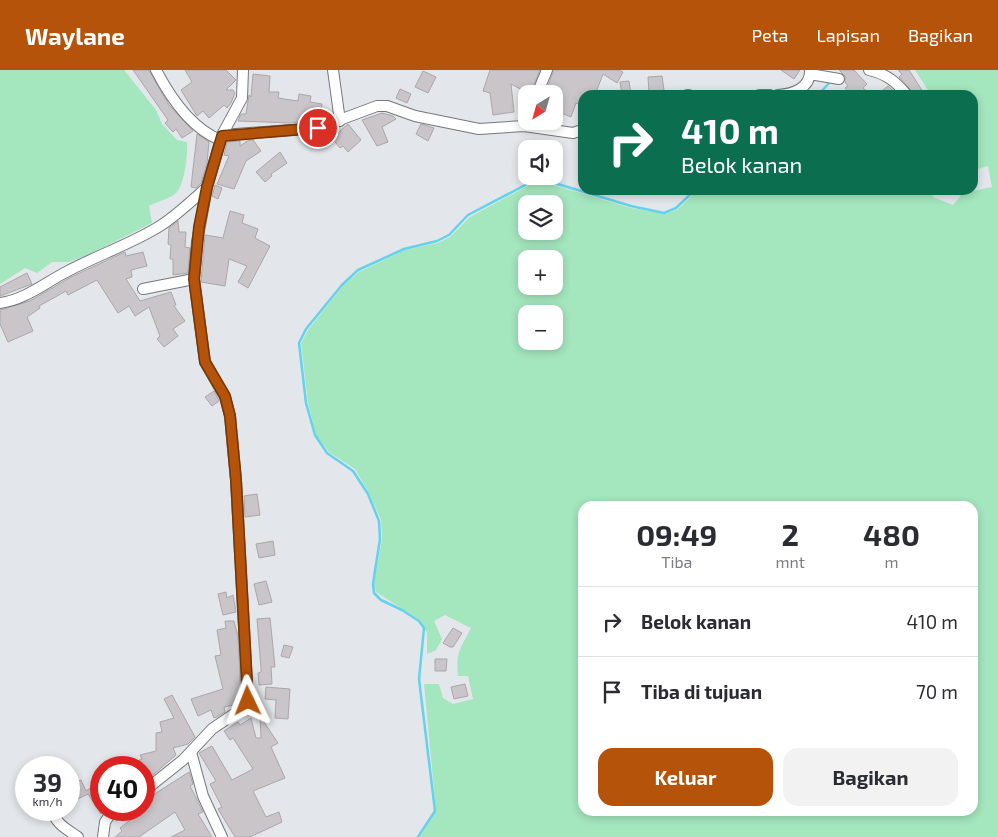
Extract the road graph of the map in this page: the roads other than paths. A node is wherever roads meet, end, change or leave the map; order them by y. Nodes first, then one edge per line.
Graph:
1 (156, 70) edge
2 (243, 70) edge
3 (333, 70) edge
4 (547, 70) edge
5 (869, 70) edge
6 (810, 72) edge
7 (832, 78) dead end
8 (541, 85) edge
9 (799, 90) edge
10 (902, 90) edge
11 (340, 121) junction
12 (518, 124) edge
13 (559, 130) edge
14 (578, 131) edge
15 (221, 138) junction
16 (207, 187) junction
17 (194, 279) junction
18 (143, 289) dead end
19 (0, 303) edge
20 (191, 752) junction
21 (155, 782) edge
22 (58, 821) edge
23 (106, 821) edge
24 (78, 837) edge
25 (103, 837) edge
26 (222, 837) edge

1 - 15 street
2 - 15 street
3 - 11 street
4 - 8 street
5 - 10 street
6 - 7 street
6 - 9 street
11 - 12 street
11 - 15 street
13 - 14 street
15 - 16 street
16 - 17 street
16 - 19 street
17 - 18 street
17 - 20 street
20 - 21 street
20 - 26 street
22 - 24 street
23 - 25 street

